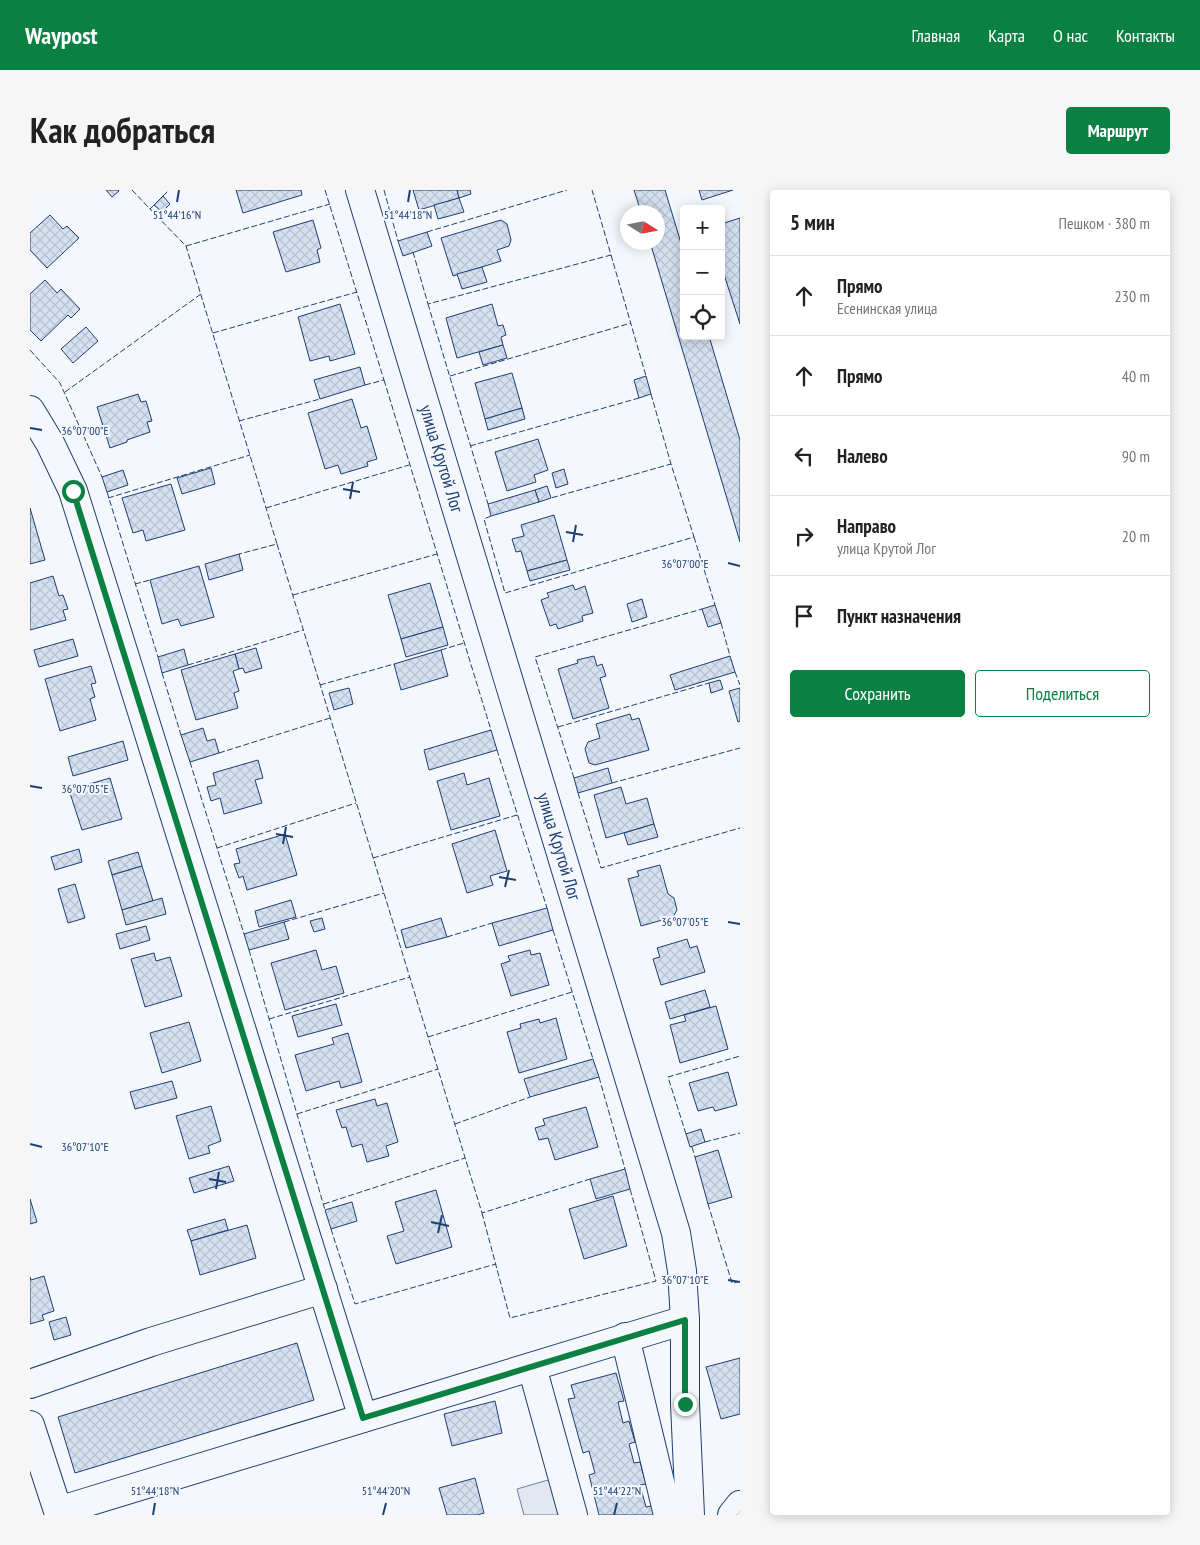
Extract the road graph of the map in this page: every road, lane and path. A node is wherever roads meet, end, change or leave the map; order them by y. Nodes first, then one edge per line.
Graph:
1 (360, 190) edge
2 (30, 410) edge
3 (323, 1289) junction
4 (685, 1320) junction
5 (625, 1337) junction
6 (532, 1367) junction
7 (30, 1384) edge
8 (363, 1418) junction
9 (30, 1425) edge
10 (740, 1504) edge
11 (51, 1513) edge
12 (573, 1515) edge
13 (668, 1515) edge
14 (690, 1515) edge
15 (732, 1515) edge

1 - 4 street, улица Крутой Лог
2 - 3 street
3 - 7 street
3 - 8 street
4 - 5 street
4 - 14 street, улица Крутой Лог
5 - 6 street
5 - 13 street
6 - 8 street
6 - 12 street
8 - 11 street
9 - 11 street
10 - 15 street

